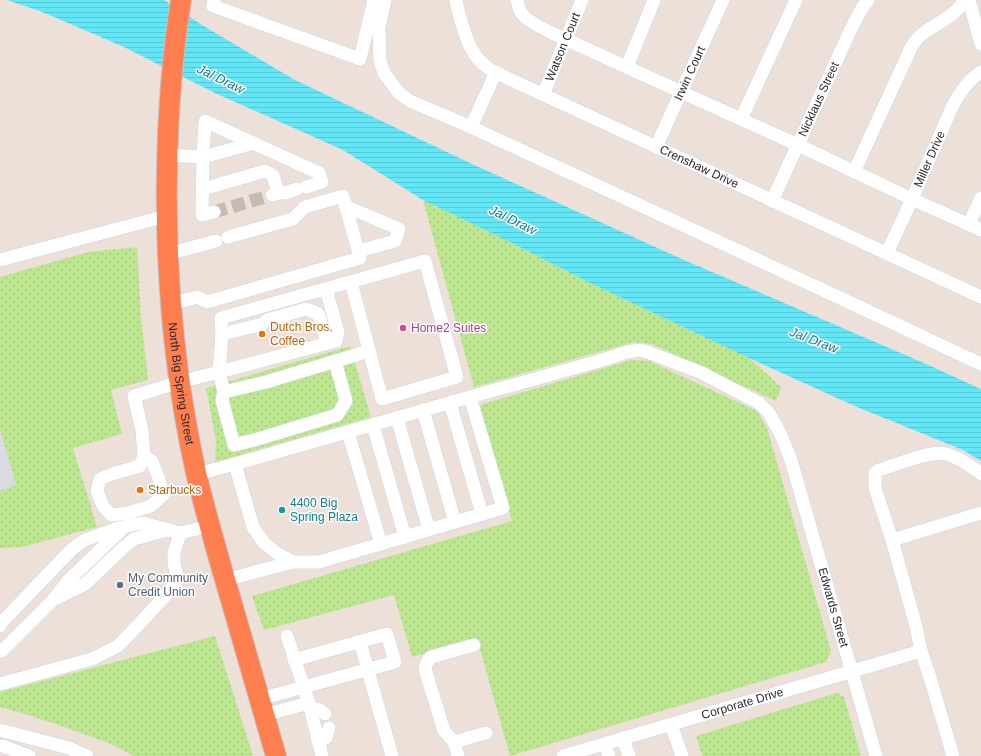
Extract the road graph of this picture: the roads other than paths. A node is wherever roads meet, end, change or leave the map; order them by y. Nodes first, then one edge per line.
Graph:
1 (181, 0) edge
2 (214, 0) edge
3 (374, 0) edge
4 (385, 0) edge
5 (456, 0) edge
6 (516, 0) edge
7 (582, 0) edge
8 (654, 0) edge
9 (723, 0) edge
10 (796, 0) edge
11 (868, 0) edge
12 (964, 0) edge
13 (969, 0) edge
14 (566, 40) junction
15 (981, 44) edge
16 (627, 67) junction
17 (496, 72) junction
18 (981, 72) edge
19 (681, 92) junction
20 (544, 95) junction
21 (741, 119) junction
22 (471, 127) junction
23 (254, 143) junction
24 (798, 145) junction
25 (656, 147) junction
26 (167, 155) junction
27 (203, 157) junction
28 (854, 172) junction
29 (203, 189) junction
30 (981, 198) edge
31 (912, 199) junction
32 (772, 200) junction
33 (345, 206) junction
34 (214, 212) tunnel mouth
35 (166, 216) junction
36 (969, 224) junction
37 (981, 230) edge
38 (358, 251) junction
39 (887, 253) junction
40 (168, 254) junction
41 (0, 260) edge
42 (351, 282) junction
43 (326, 289) junction
44 (981, 297) edge
45 (170, 304) junction
46 (222, 334) junction
47 (327, 343) junction
48 (369, 351) junction
49 (335, 361) junction
50 (981, 364) edge
51 (219, 372) junction
52 (180, 382) junction
53 (224, 392) junction
54 (470, 396) junction
55 (450, 403) junction
56 (423, 410) junction
57 (397, 418) junction
58 (373, 425) junction
59 (348, 432) junction
60 (144, 456) junction
61 (235, 464) junction
62 (197, 474) junction
63 (981, 474) edge
64 (981, 513) edge
65 (482, 514) junction
66 (455, 522) junction
67 (210, 526) junction
68 (124, 527) junction
69 (158, 527) junction
70 (429, 530) junction
71 (180, 533) junction
72 (405, 537) junction
73 (892, 540) junction
74 (381, 544) junction
75 (293, 562) junction
76 (225, 580) junction
77 (52, 601) junction
78 (0, 626) edge
79 (286, 636) dead end
80 (360, 642) junction
81 (474, 645) dead end
82 (1, 650) edge
83 (921, 651) junction
84 (294, 660) junction
85 (367, 669) junction
86 (853, 672) junction
87 (0, 684) edge
88 (303, 687) junction
89 (309, 705) junction
90 (262, 707) junction
91 (325, 714) dead end
92 (671, 724) junction
93 (329, 728) dead end
94 (4, 731) edge
95 (486, 733) dead end
96 (623, 738) junction
97 (318, 741) junction
98 (454, 742) junction
99 (1, 750) edge
100 (607, 750) edge
101 (68, 752) edge
102 (29, 756) edge
103 (87, 756) edge
104 (276, 756) edge
105 (322, 756) edge
106 (392, 756) edge
107 (458, 756) edge
108 (563, 756) edge
109 (629, 756) edge
110 (682, 756) edge
111 (876, 756) edge
112 (953, 756) edge

1 - 26 highway, North Big Spring Street
2 - 3 street
4 - 22 street
5 - 17 street, Crenshaw Drive
6 - 14 street
7 - 14 street, Watson Court
8 - 16 street
9 - 19 street, Irwin Court
10 - 21 street
11 - 24 street, Nicklaus Street
12 - 28 street
13 - 15 street
14 - 16 street
14 - 20 street, Watson Court
16 - 19 street
17 - 20 street, Crenshaw Drive
17 - 22 street
18 - 31 street, Miller Drive
19 - 21 street
19 - 25 street, Irwin Court
20 - 25 street, Crenshaw Drive
21 - 24 street
22 - 50 street
23 - 27 street
23 - 27 street
23 - 29 street
24 - 28 street
24 - 32 street, Nicklaus Street
25 - 32 street, Crenshaw Drive
26 - 27 street
26 - 35 highway, North Big Spring Street
27 - 29 street
28 - 31 street
29 - 34 street
30 - 36 street
31 - 36 street
31 - 39 street, Miller Drive
32 - 39 street, Crenshaw Drive
33 - 38 street
33 - 38 street
33 - 40 street
35 - 40 highway, North Big Spring Street
35 - 41 street
36 - 37 street
38 - 45 street
39 - 44 street, Crenshaw Drive
40 - 45 highway, North Big Spring Street
42 - 43 street
42 - 48 street
42 - 48 street
43 - 46 street
43 - 47 street
45 - 52 highway, North Big Spring Street
46 - 47 street
46 - 51 street
47 - 51 street
48 - 49 street
49 - 53 street
49 - 53 street
51 - 52 street
51 - 53 street
52 - 60 street
52 - 62 highway, North Big Spring Street
54 - 55 street, Edwards Street
54 - 65 street
54 - 86 street, Edwards Street
55 - 56 street, Edwards Street
55 - 65 street
56 - 57 street, Edwards Street
56 - 66 street
57 - 58 street, Edwards Street
57 - 70 street
58 - 59 street, Edwards Street
58 - 72 street
59 - 61 street, Edwards Street
59 - 74 street
60 - 60 street
61 - 62 street, Edwards Street
61 - 75 street
62 - 67 highway, North Big Spring Street
63 - 73 street
64 - 73 street
65 - 66 street
66 - 70 street
67 - 71 street
67 - 76 highway, North Big Spring Street
68 - 69 street
68 - 77 street
68 - 78 street
69 - 71 street
69 - 77 street
69 - 77 street
70 - 72 street
71 - 87 street
72 - 74 street
73 - 83 street
74 - 75 street
75 - 76 street
76 - 90 highway, North Big Spring Street
77 - 82 street
79 - 84 street
80 - 84 street
80 - 85 street
80 - 85 street
81 - 98 street
83 - 86 street, Corporate Drive
83 - 112 street
84 - 88 street
85 - 88 street
85 - 106 street
86 - 92 street, Corporate Drive
86 - 111 street, Edwards Street
88 - 89 street
88 - 90 street
89 - 90 street
89 - 91 street
89 - 97 street
90 - 104 highway, North Big Spring Street
92 - 96 street, Corporate Drive
92 - 110 street
93 - 97 street
94 - 99 street
94 - 101 street
95 - 98 street
96 - 100 street, Corporate Drive
96 - 109 street
97 - 105 street
98 - 107 street
99 - 102 street
100 - 108 street, Corporate Drive
101 - 103 street

